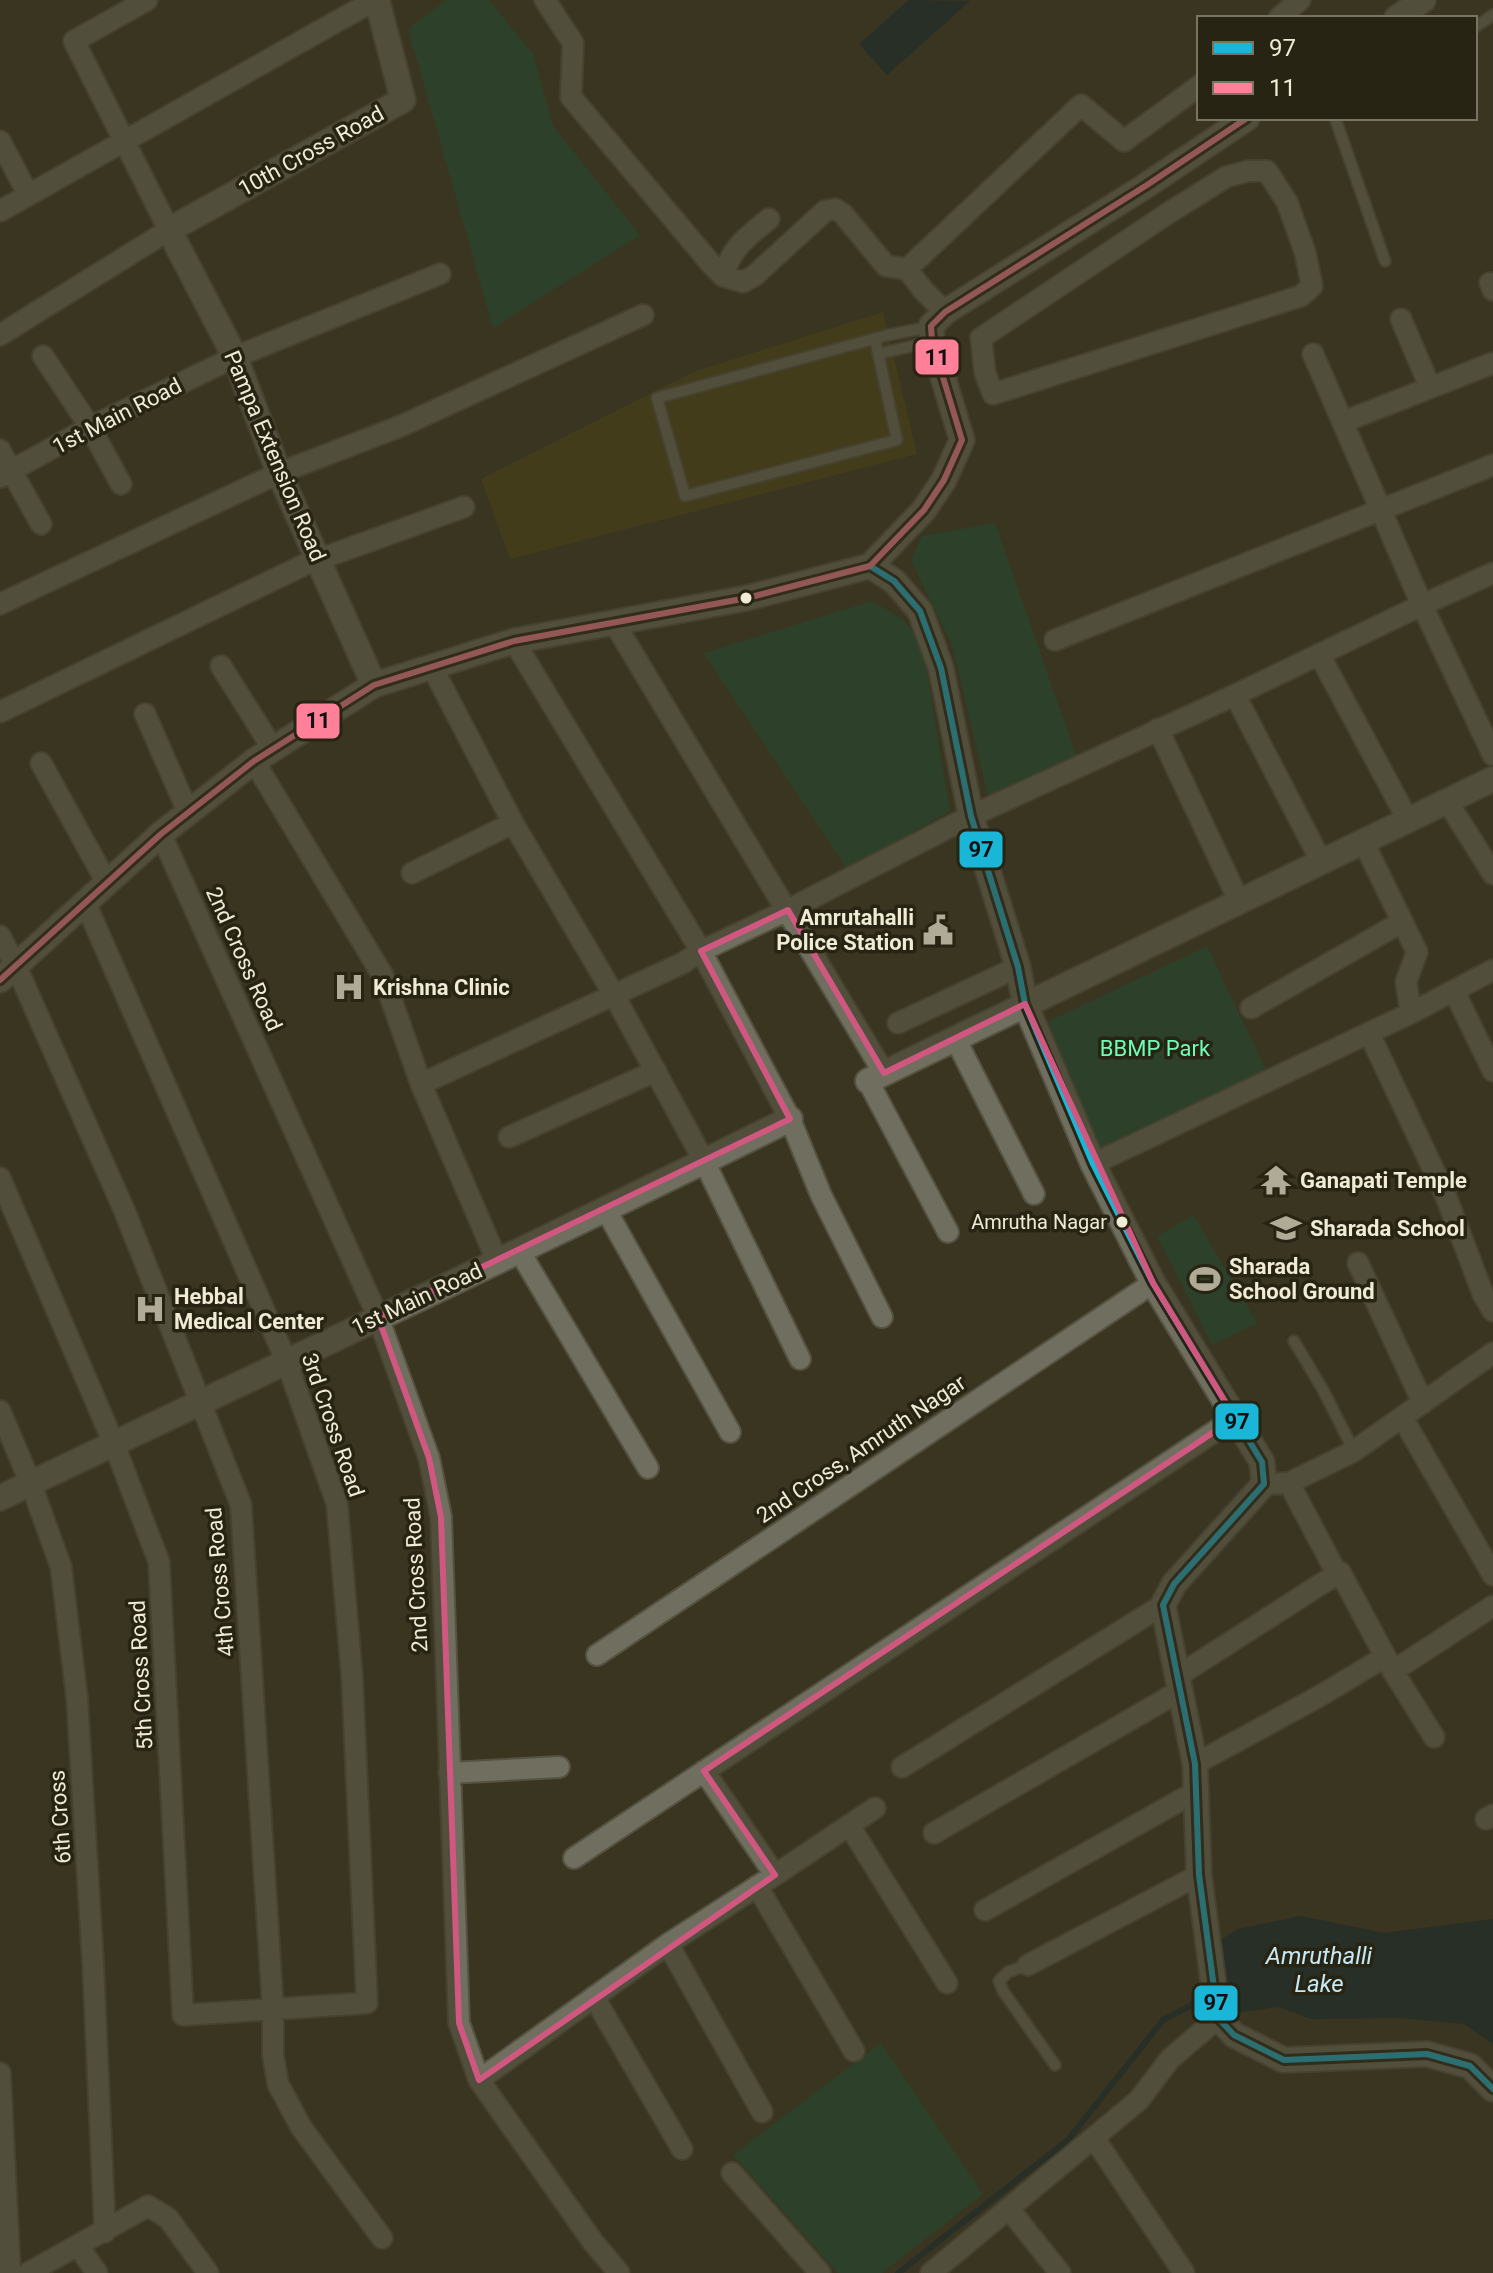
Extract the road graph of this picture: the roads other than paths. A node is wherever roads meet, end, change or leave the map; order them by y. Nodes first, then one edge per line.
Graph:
1 (147, 0) edge
2 (376, 0) edge
3 (545, 0) edge
4 (1300, 0) edge
5 (1423, 0) edge
6 (1281, 16) edge
7 (1400, 16) edge
8 (1197, 87) edge
9 (1244, 120) edge
10 (1336, 120) edge
11 (0, 141) edge
12 (124, 141) junction
13 (1171, 169) junction
14 (1147, 185) junction
15 (28, 194) junction
16 (1191, 199) junction
17 (0, 211) edge
18 (1167, 214) junction
19 (769, 219) dead end
20 (169, 230) junction
21 (1385, 261) dead end
22 (907, 269) junction
23 (440, 274) dead end
24 (723, 276) junction
25 (643, 315) dead end
26 (1401, 319) dead end
27 (936, 327) junction
28 (0, 335) edge
29 (875, 339) junction
30 (878, 354) junction
31 (1313, 354) dead end
32 (43, 356) dead end
33 (235, 357) junction
34 (1493, 363) edge
35 (1430, 387) junction
36 (1343, 422) junction
37 (90, 427) junction
38 (0, 450) edge
39 (1493, 465) edge
40 (6, 473) edge
41 (279, 473) junction
42 (121, 484) dead end
43 (464, 507) dead end
44 (1379, 510) junction
45 (41, 524) dead end
46 (318, 560) junction
47 (870, 566) junction
48 (1493, 573) edge
49 (0, 604) edge
50 (1422, 605) junction
51 (615, 624) junction
52 (1055, 640) dead end
53 (514, 641) junction
54 (1319, 654) junction
55 (221, 666) dead end
56 (432, 667) junction
57 (374, 685) junction
58 (1235, 695) junction
59 (0, 712) edge
60 (145, 714) dead end
61 (1484, 714) edge
62 (1158, 729) junction
63 (263, 755) junction
64 (1493, 755) edge
65 (41, 763) dead end
66 (1493, 779) edge
67 (1447, 801) junction
68 (188, 812) junction
69 (971, 816) junction
70 (1408, 820) junction
71 (513, 823) junction
72 (161, 834) junction
73 (1363, 841) junction
74 (1321, 861) junction
75 (412, 873) dead end
76 (1493, 874) edge
77 (107, 883) junction
78 (1239, 901) junction
79 (85, 902) junction
80 (788, 910) junction
81 (1402, 922) junction
82 (0, 936) edge
83 (701, 951) junction
84 (1018, 967) junction
85 (1493, 970) edge
86 (8, 973) edge
87 (1454, 991) junction
88 (614, 995) junction
89 (1025, 1004) junction
90 (1251, 1008) dead end
91 (1411, 1013) junction
92 (898, 1023) dead end
93 (1369, 1033) junction
94 (955, 1038) junction
95 (656, 1071) junction
96 (1493, 1071) edge
97 (876, 1077) junction
98 (421, 1084) junction
99 (790, 1119) junction
100 (509, 1137) dead end
101 (704, 1161) junction
102 (1093, 1164) junction
103 (0, 1178) edge
104 (1034, 1194) dead end
105 (606, 1210) junction
106 (948, 1232) dead end
107 (520, 1252) junction
108 (498, 1263) junction
109 (1358, 1263) dead end
110 (1153, 1283) junction
111 (1493, 1311) edge
112 (378, 1317) junction
113 (882, 1317) dead end
114 (1294, 1341) dead end
115 (800, 1359) dead end
116 (286, 1360) junction
117 (1491, 1360) edge
118 (200, 1402) junction
119 (1423, 1403) junction
120 (0, 1411) edge
121 (1402, 1417) junction
122 (1235, 1418) junction
123 (730, 1432) dead end
124 (114, 1444) junction
125 (1354, 1451) junction
126 (648, 1468) dead end
127 (1289, 1483) junction
128 (31, 1484) junction
129 (1264, 1484) junction
130 (0, 1498) edge
131 (1337, 1574) junction
132 (1493, 1575) edge
133 (1163, 1605) junction
134 (1493, 1606) edge
135 (597, 1655) dead end
136 (1389, 1664) junction
137 (1178, 1684) junction
138 (1434, 1737) dead end
139 (1195, 1764) junction
140 (559, 1767) dead end
141 (902, 1767) dead end
142 (704, 1771) junction
143 (449, 1773) junction
144 (1197, 1791) junction
145 (875, 1808) dead end
146 (849, 1825) junction
147 (934, 1833) dead end
148 (574, 1858) dead end
149 (775, 1875) junction
150 (1199, 1875) junction
151 (757, 1886) junction
152 (985, 1910) dead end
153 (668, 1944) junction
154 (1028, 1965) joint
155 (947, 1983) dead end
156 (594, 1997) junction
157 (367, 2003) joint
158 (273, 2009) junction
159 (1218, 2018) junction
160 (854, 2051) dead end
161 (1055, 2065) dead end
162 (0, 2073) edge
163 (479, 2080) junction
164 (1493, 2089) edge
165 (762, 2112) dead end
166 (1094, 2138) junction
167 (682, 2149) dead end
168 (732, 2173) dead end
169 (1009, 2209) junction
170 (105, 2232) junction
171 (382, 2238) dead end
172 (78, 2246) junction
173 (10, 2273) edge
174 (28, 2273) edge
175 (97, 2273) edge
176 (208, 2273) edge
177 (619, 2273) edge
178 (820, 2273) edge
179 (931, 2273) edge
180 (1060, 2273) edge
181 (1184, 2273) edge

1 - 12 street
2 - 12 street
2 - 20 street, 10th Cross Road
3 - 24 street
4 - 6 street
5 - 7 street
8 - 22 street
9 - 13 street
10 - 21 lane
11 - 15 street
12 - 15 street
12 - 20 street
13 - 14 street
13 - 16 street
14 - 18 street
14 - 27 street
15 - 17 street
16 - 18 street
16 - 18 street
19 - 24 street
20 - 28 street
20 - 33 street, Pampa Extension Road
22 - 24 street
22 - 27 street
23 - 33 street, 1st Main Road
25 - 41 street
26 - 35 street
27 - 29 lane
27 - 30 lane
27 - 47 street
29 - 30 lane
29 - 30 lane
31 - 36 street
32 - 37 street
33 - 37 street, 1st Main Road
33 - 41 street, Pampa Extension Road
34 - 35 street
35 - 36 street
36 - 44 street
37 - 40 street, 1st Main Road
37 - 42 street
38 - 40 street
39 - 44 street
40 - 45 street
41 - 46 street, Pampa Extension Road
41 - 49 street
43 - 46 street
44 - 50 street
44 - 52 street
46 - 57 street, Pampa Extension Road
46 - 59 street
47 - 51 street
47 - 69 street
48 - 50 street
50 - 54 street
50 - 61 street
51 - 53 street
51 - 80 street
53 - 56 street
53 - 83 street
54 - 58 street
54 - 70 street
55 - 63 street
56 - 57 street
56 - 71 street
57 - 63 street
58 - 62 street
58 - 74 street
60 - 68 street
61 - 64 street
62 - 69 street
62 - 78 street
63 - 68 street
63 - 98 street
65 - 77 street
66 - 67 street
67 - 70 street
67 - 76 street
68 - 72 street
69 - 80 street
69 - 84 street
70 - 73 street
71 - 75 street
71 - 88 street
72 - 77 street
72 - 112 street, 2nd Cross Road
73 - 74 street
73 - 81 street
74 - 78 street
77 - 79 street
78 - 89 street
79 - 86 street
79 - 116 street, 3rd Cross Road
80 - 83 street
80 - 97 street
81 - 90 street
81 - 91 street
82 - 86 street, 4th Cross Road
83 - 88 street
83 - 99 street
84 - 89 street
84 - 92 street
85 - 87 street
86 - 118 street, 4th Cross Road
87 - 91 street
87 - 96 street
88 - 95 street
88 - 98 street
89 - 94 street
89 - 102 street
91 - 93 street
93 - 102 street
93 - 111 street
94 - 97 street
94 - 104 street
95 - 100 street
95 - 101 street
97 - 106 street
98 - 108 street
99 - 101 street, 1st Main Road
99 - 113 street
101 - 105 street, 1st Main Road
101 - 115 street
102 - 110 street
103 - 124 street, 5th Cross Road
105 - 107 street, 1st Main Road
105 - 123 street
107 - 108 street, 1st Main Road
107 - 126 street
108 - 112 street, 1st Main Road
109 - 119 street
110 - 122 street
110 - 135 street, 2nd Cross, Amruth Nagar
112 - 116 street, 1st Main Road
112 - 143 street, 2nd Cross Road
114 - 125 lane
116 - 118 street, 1st Main Road
116 - 157 street, 3rd Cross Road
117 - 119 street
118 - 124 street, 1st Main Road
118 - 158 street, 4th Cross Road
119 - 121 street
120 - 128 street, 6th Cross
121 - 125 street
121 - 132 street
122 - 129 street
122 - 142 street
124 - 128 street, 1st Main Road
124 - 158 street, 5th Cross Road
125 - 127 street
127 - 129 street
127 - 131 street
128 - 130 street, 1st Main Road
128 - 170 street, 6th Cross
129 - 133 street
131 - 136 street
131 - 137 street
133 - 137 street
133 - 141 street
134 - 136 street
136 - 138 street
136 - 139 street
137 - 139 street
137 - 147 street
139 - 144 street
140 - 143 street
142 - 148 street
142 - 149 street
143 - 163 street, 2nd Cross Road
144 - 150 street
144 - 152 street
145 - 146 street
146 - 149 street
146 - 155 street
149 - 151 street
150 - 154 street
150 - 159 street
151 - 153 street
151 - 160 street
153 - 156 street
153 - 165 street
154 - 161 lane
156 - 163 street
156 - 167 street
157 - 158 street, 5th Cross Road
158 - 171 street, 4th Cross Road
159 - 164 street
159 - 166 street
162 - 173 street
163 - 177 street, 2nd Cross Road
166 - 169 street
166 - 181 street
168 - 178 street
169 - 179 street
169 - 180 street
170 - 172 street
170 - 176 street
172 - 174 street
172 - 175 street

